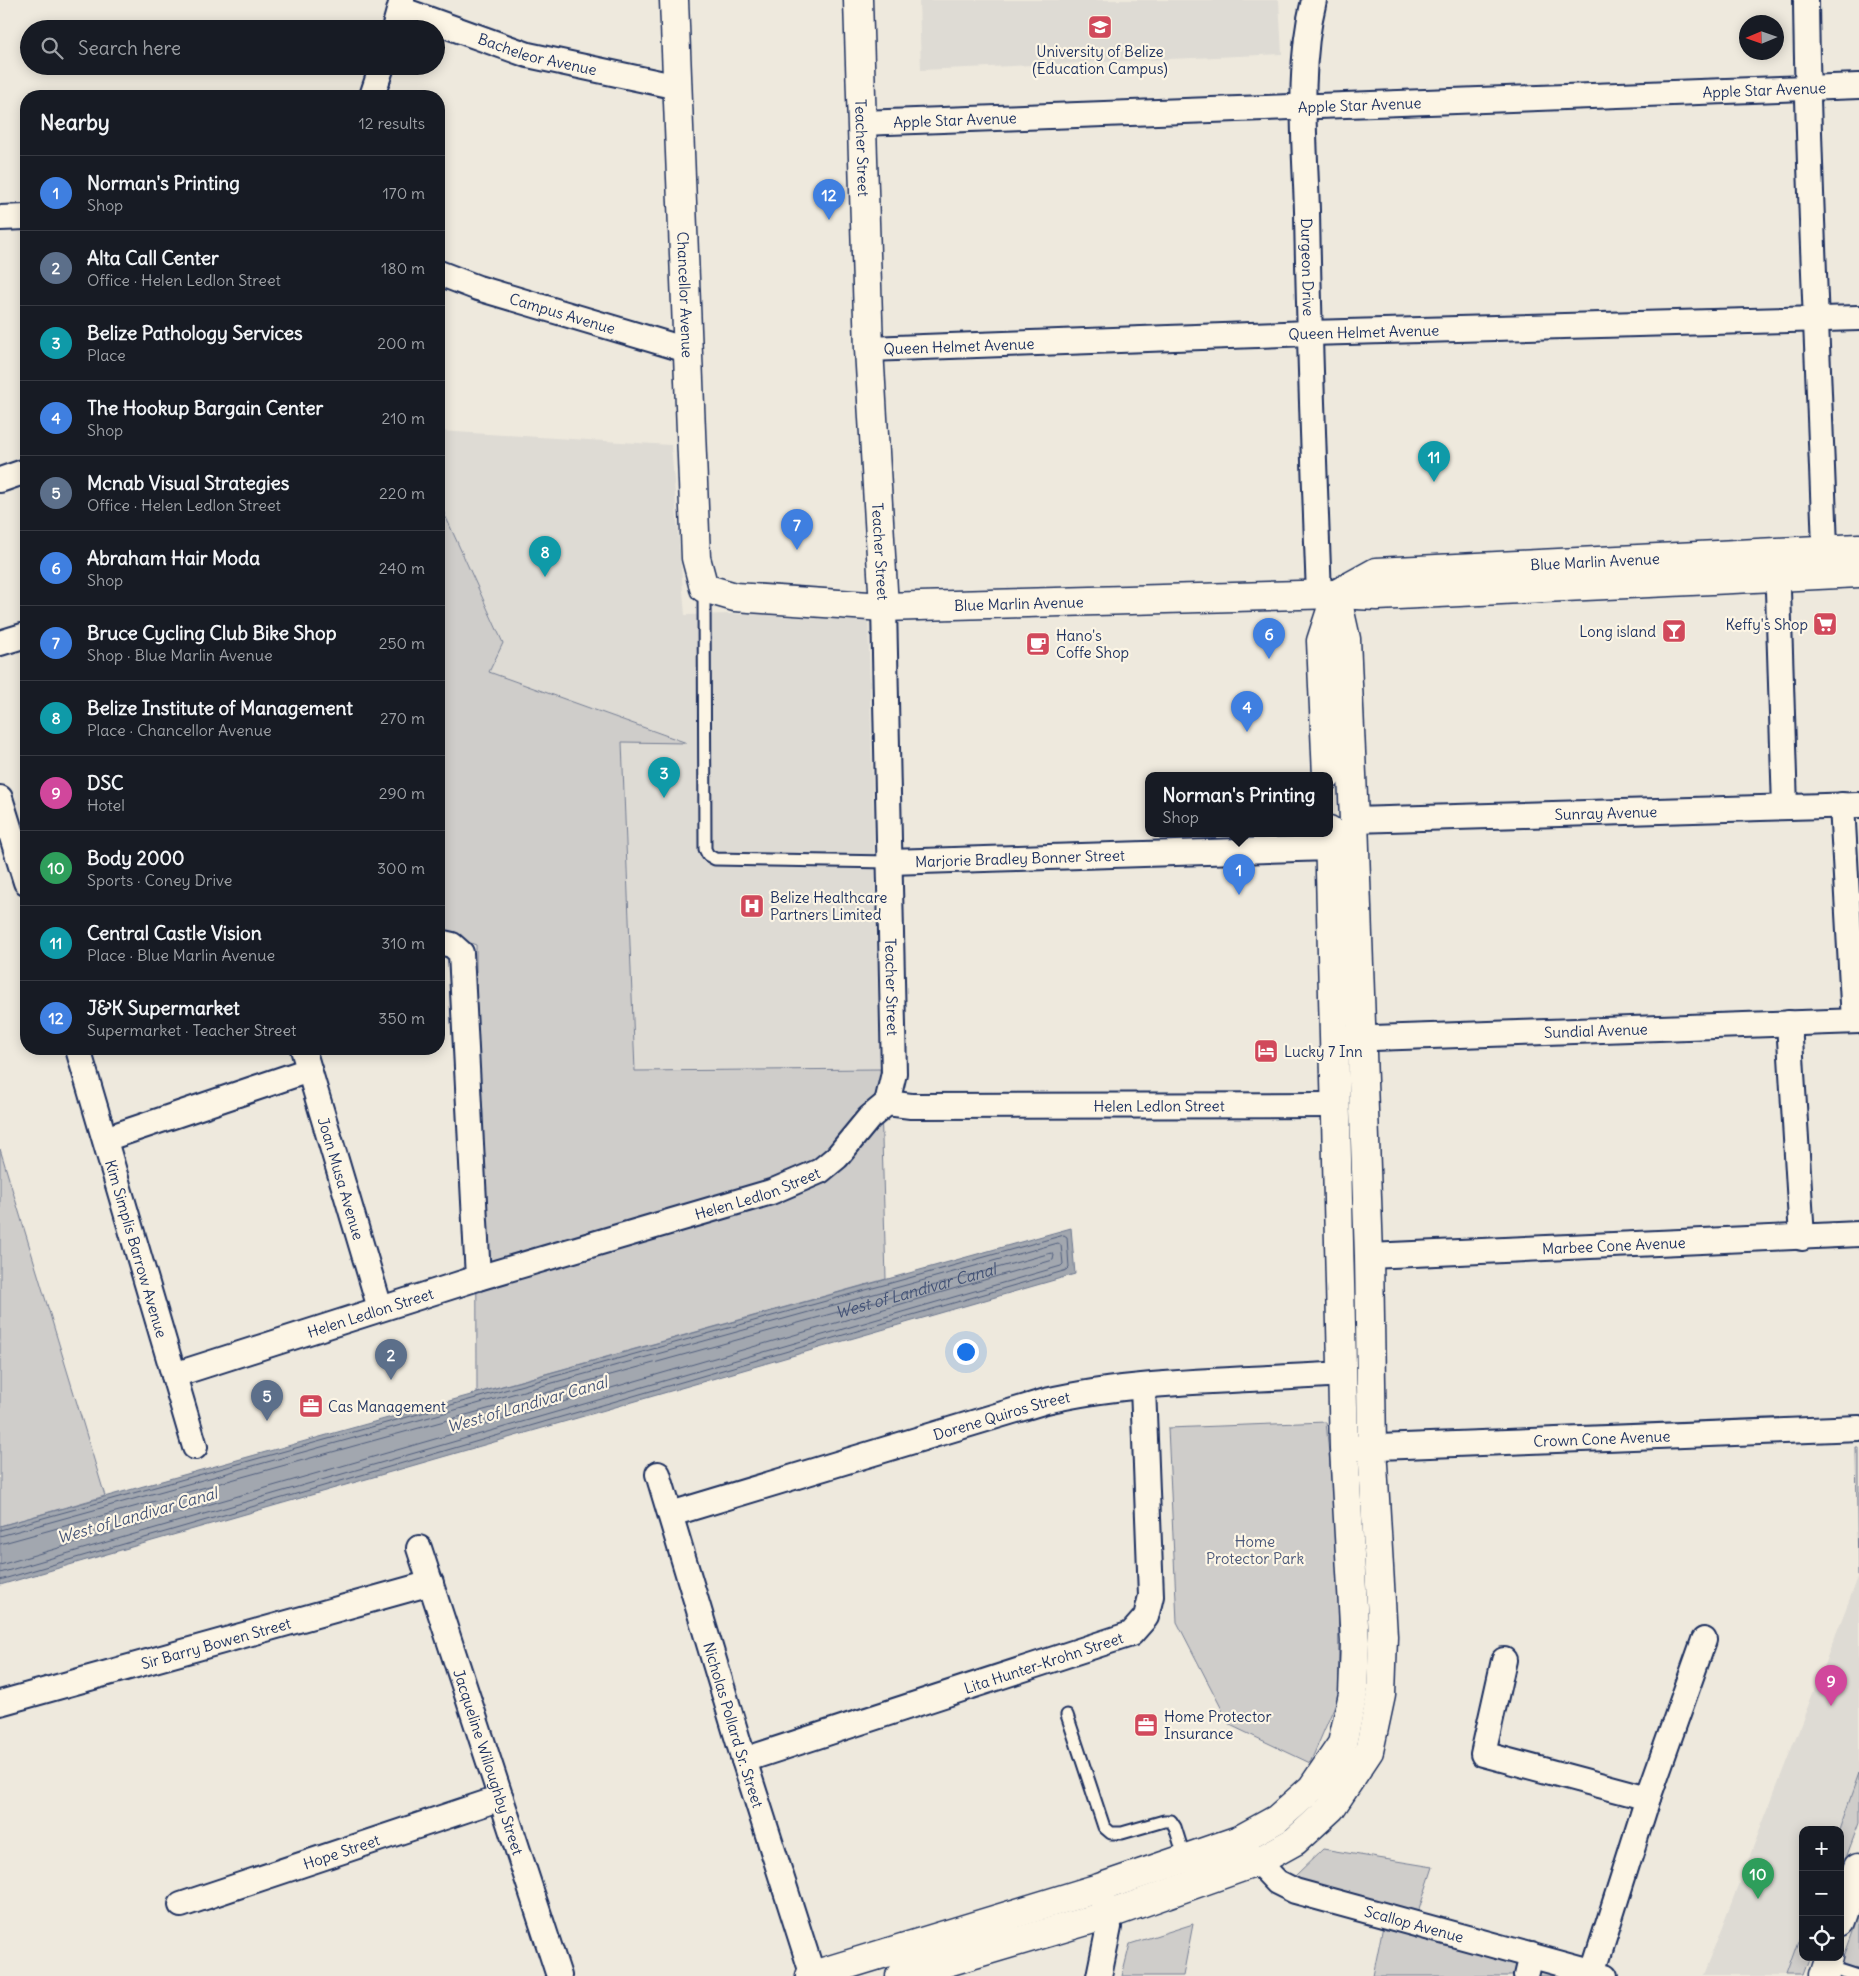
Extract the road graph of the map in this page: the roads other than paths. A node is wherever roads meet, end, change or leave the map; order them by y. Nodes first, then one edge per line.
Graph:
1 (674, 0) edge
2 (858, 0) edge
3 (1314, 0) edge
4 (1806, 0) edge
5 (399, 12) edge
6 (423, 20) edge
7 (445, 27) edge
8 (379, 75) edge
9 (1859, 86) edge
10 (678, 87) junction
11 (1807, 88) junction
12 (374, 90) edge
13 (1304, 105) junction
14 (861, 123) junction
15 (20, 217) edge
16 (0, 218) edge
17 (445, 275) edge
18 (1859, 318) edge
19 (1818, 320) junction
20 (1309, 333) junction
21 (869, 349) junction
22 (687, 350) junction
23 (20, 473) edge
24 (0, 480) edge
25 (1859, 548) edge
26 (1825, 549) junction
27 (1777, 563) junction
28 (1859, 573) edge
29 (704, 588) junction
30 (1327, 594) junction
31 (884, 607) junction
32 (20, 637) edge
33 (1334, 640) junction
34 (0, 643) edge
35 (1327, 772) edge
36 (0, 798) edge
37 (1851, 805) edge
38 (1784, 807) junction
39 (1337, 833) edge
40 (1275, 837) edge
41 (890, 862) junction
42 (20, 863) edge
43 (445, 943) edge
44 (1856, 1021) edge
45 (1789, 1023) junction
46 (1361, 1038) junction
47 (1334, 1039) junction
48 (80, 1055) edge
49 (306, 1059) edge
50 (887, 1103) junction
51 (1336, 1104) junction
52 (106, 1139) junction
53 (1859, 1234) edge
54 (1802, 1238) junction
55 (1368, 1256) junction
56 (478, 1278) junction
57 (380, 1308) junction
58 (1342, 1374) junction
59 (174, 1375) junction
60 (1143, 1387) junction
61 (1859, 1428) edge
62 (195, 1447) dead end
63 (1372, 1447) junction
64 (1344, 1448) junction
65 (658, 1474) dead end
66 (671, 1514) junction
67 (419, 1548) dead end
68 (431, 1583) junction
69 (1704, 1640) dead end
70 (1504, 1660) dead end
71 (0, 1703) edge
72 (1066, 1715) dead end
73 (744, 1760) junction
74 (501, 1798) junction
75 (1648, 1798) junction
76 (1239, 1840) junction
77 (1185, 1859) junction
78 (1257, 1862) junction
79 (1859, 1867) edge
80 (1099, 1888) junction
81 (181, 1904) dead end
82 (1107, 1915) junction
83 (1842, 1916) edge
84 (1529, 1966) edge
85 (1826, 1966) edge
86 (1600, 1974) edge
87 (560, 1976) edge
88 (812, 1976) edge
89 (900, 1976) edge
90 (1099, 1976) edge
91 (1857, 1976) edge

1 - 10 street, Chancellor Avenue
2 - 14 street, Teacher Street
3 - 13 street, Durgeon Drive
4 - 11 street
5 - 6 street, Bacheleor Avenue
7 - 10 street, Bacheleor Avenue
8 - 12 street
9 - 11 street, Apple Star Avenue
10 - 22 street, Chancellor Avenue
11 - 13 street, Apple Star Avenue
11 - 19 street
13 - 14 street, Apple Star Avenue
13 - 20 street, Durgeon Drive
14 - 21 street, Teacher Street
15 - 16 street
17 - 22 street, Campus Avenue
18 - 19 street, Queen Helmet Avenue
19 - 20 street, Queen Helmet Avenue
19 - 26 street
20 - 21 street, Queen Helmet Avenue
20 - 30 street, Durgeon Drive
21 - 31 street, Teacher Street
22 - 29 street, Chancellor Avenue
23 - 24 street
25 - 26 street, Blue Marlin Avenue
26 - 27 street, Blue Marlin Avenue
27 - 28 street, Blue Marlin Avenue
27 - 30 street, Blue Marlin Avenue
27 - 38 street
29 - 31 street, Blue Marlin Avenue
29 - 41 lane
30 - 31 street, Blue Marlin Avenue
30 - 33 street
31 - 41 street, Teacher Street
32 - 34 street
33 - 35 street
33 - 39 street
36 - 42 street
37 - 38 street, Sunray Avenue
37 - 44 street
38 - 39 street, Sunray Avenue
39 - 46 street
39 - 47 street
40 - 41 street, Marjorie Bradley Bonner Street
41 - 50 street, Teacher Street
43 - 56 street
44 - 45 street, Sundial Avenue
45 - 46 street, Sundial Avenue
45 - 54 street
46 - 47 street, Sundial Avenue
46 - 55 street
47 - 51 street
48 - 52 street, Kim Simplis Barrow Avenue
49 - 52 street
49 - 57 street, Joan Musa Avenue
50 - 51 street, Helen Ledlon Street
50 - 56 street, Helen Ledlon Street
51 - 58 street
52 - 59 street, Kim Simplis Barrow Avenue
53 - 54 street, Marbee Cone Avenue
54 - 55 street, Marbee Cone Avenue
55 - 63 street
56 - 57 street, Helen Ledlon Street
57 - 59 street, Helen Ledlon Street
58 - 60 street, Dorene Quiros Street
58 - 64 street
59 - 62 street, Kim Simplis Barrow Avenue
60 - 66 street, Dorene Quiros Street
60 - 73 street, Lita Hunter-Krohn Street
61 - 63 street, Crown Cone Avenue
63 - 64 street, Crown Cone Avenue
63 - 78 street
64 - 76 street
65 - 66 street, Nicholas Pollard Sr. Street
66 - 73 street, Nicholas Pollard Sr. Street
67 - 68 street, Jacqueline Willoughby Street
68 - 71 street, Sir Barry Bowen Street
68 - 74 street, Jacqueline Willoughby Street
69 - 75 street
70 - 75 street
72 - 77 lane
73 - 88 street, Nicholas Pollard Sr. Street
74 - 81 street, Hope Street
74 - 87 street, Jacqueline Willoughby Street
75 - 86 street
76 - 77 street
76 - 78 street, Scallop Avenue
77 - 80 street
78 - 82 street
78 - 84 street, Scallop Avenue
79 - 83 street
80 - 82 street
80 - 88 street
82 - 89 street
82 - 90 street
84 - 86 street, Scallop Avenue
85 - 91 lane

